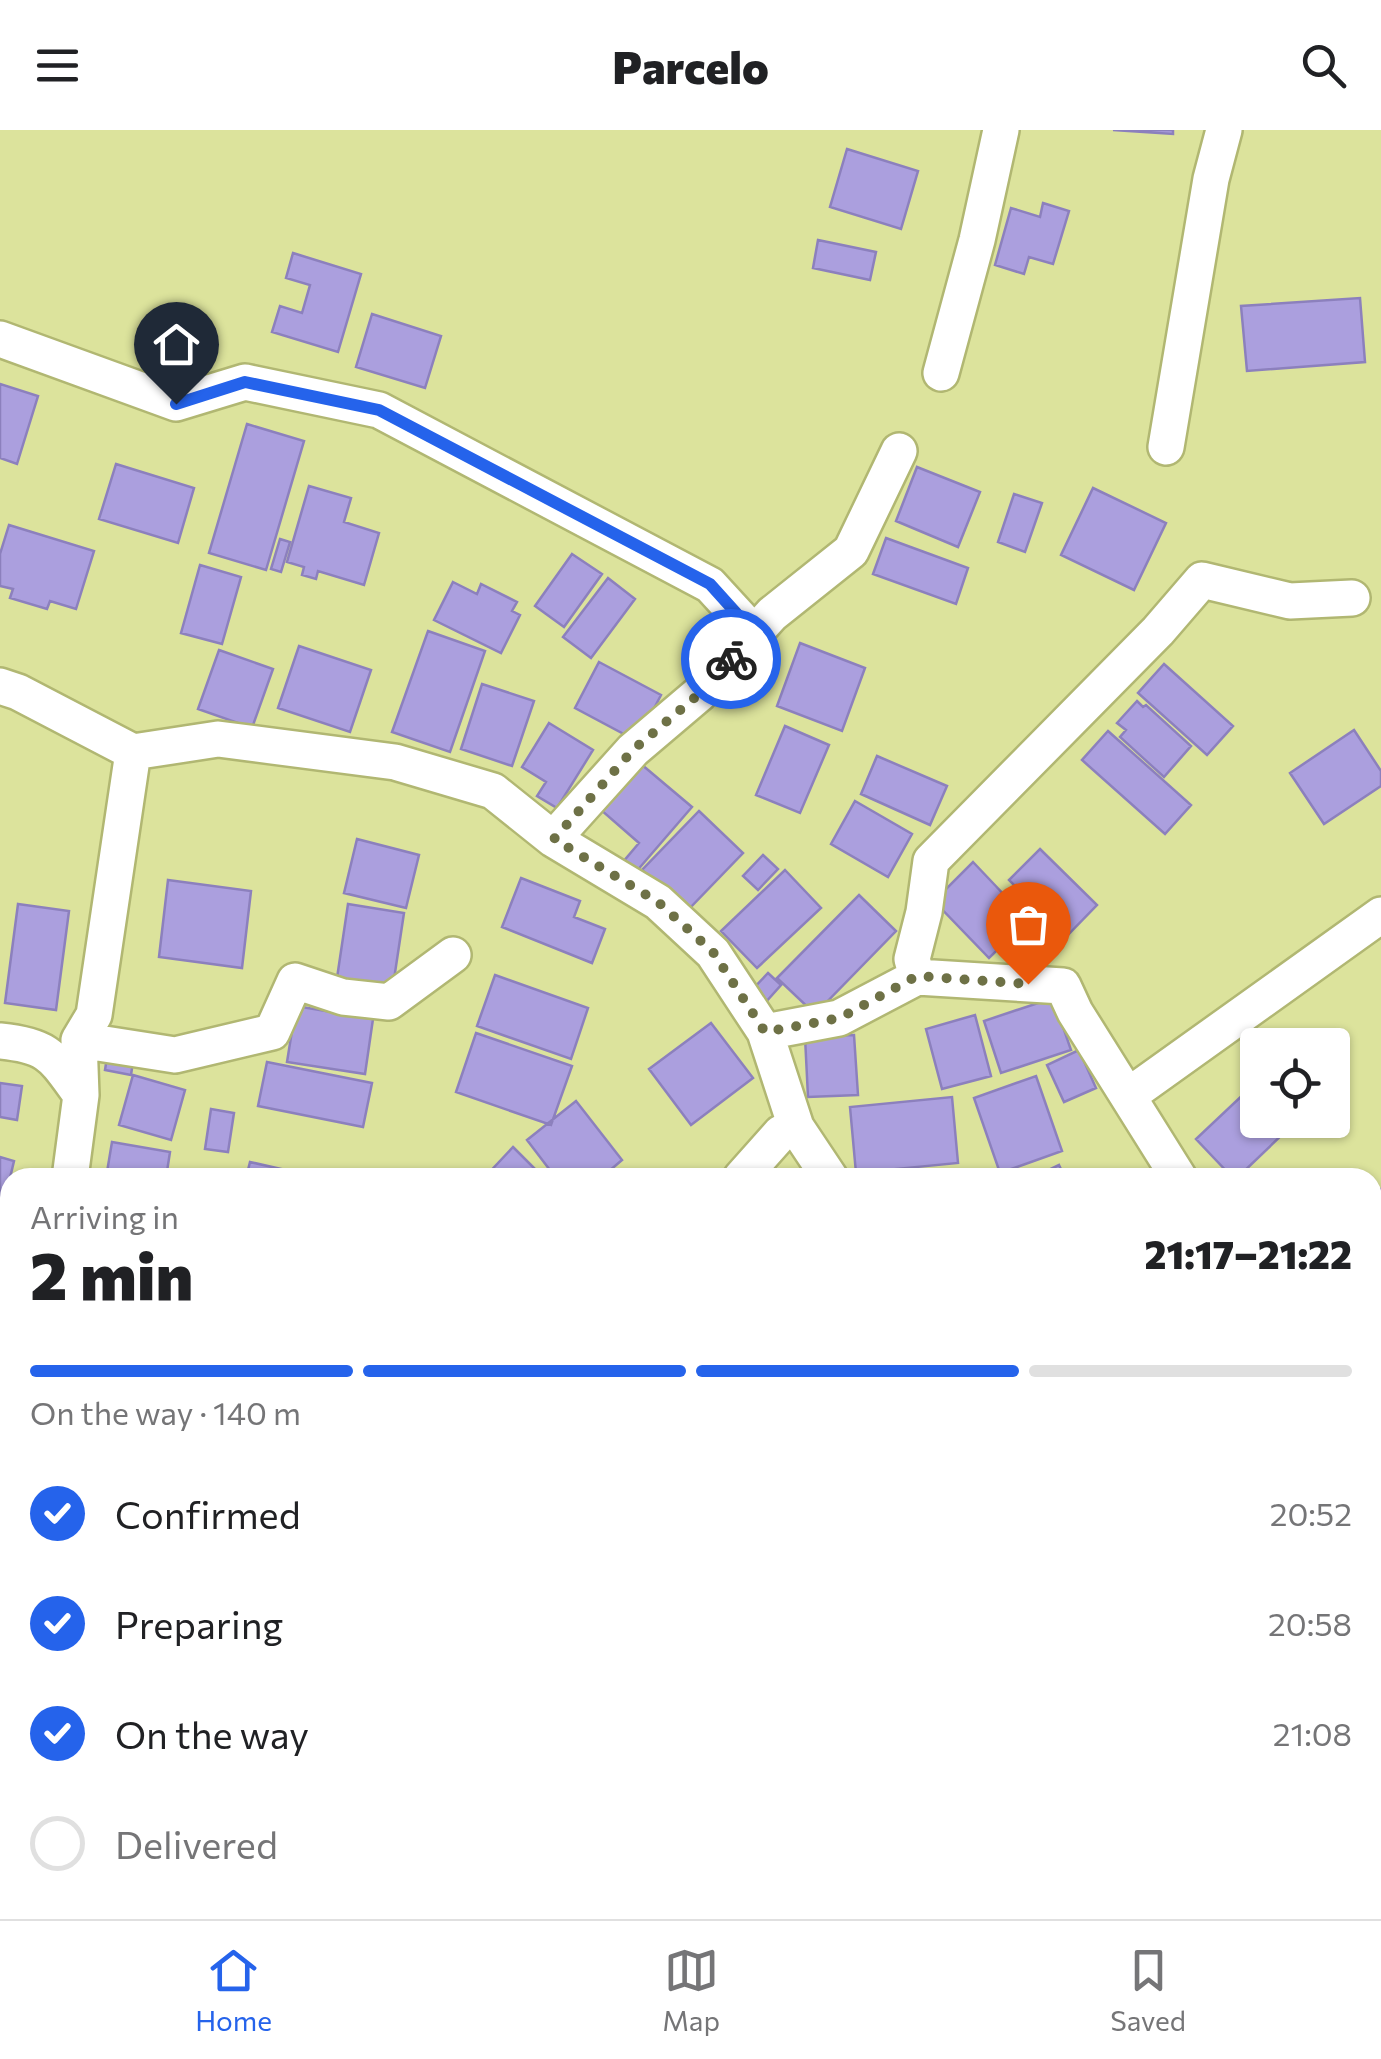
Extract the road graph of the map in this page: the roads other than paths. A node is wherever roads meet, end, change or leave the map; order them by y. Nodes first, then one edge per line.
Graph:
1 (1000, 130) edge
2 (1224, 130) edge
3 (0, 339) edge
4 (941, 372) dead end
5 (1166, 447) dead end
6 (899, 450) dead end
7 (1352, 598) dead end
8 (755, 634) junction
9 (0, 686) edge
10 (133, 752) junction
11 (554, 839) junction
12 (1381, 915) edge
13 (453, 955) dead end
14 (917, 976) junction
15 (86, 1027) junction
16 (765, 1032) junction
17 (16, 1042) edge
18 (81, 1096) junction
19 (1128, 1096) junction
20 (796, 1127) junction
21 (71, 1168) edge
22 (749, 1168) edge
23 (823, 1168) edge
24 (1173, 1168) edge

1 - 4 street
2 - 5 street
3 - 8 street
6 - 8 street
7 - 14 street
8 - 11 street
9 - 10 street
10 - 11 street
10 - 15 street
11 - 16 street
12 - 19 street
13 - 15 street
14 - 16 street
14 - 19 street
15 - 17 street
15 - 18 street
16 - 20 street
17 - 18 street
18 - 21 street
19 - 24 street
20 - 22 street
20 - 23 street

